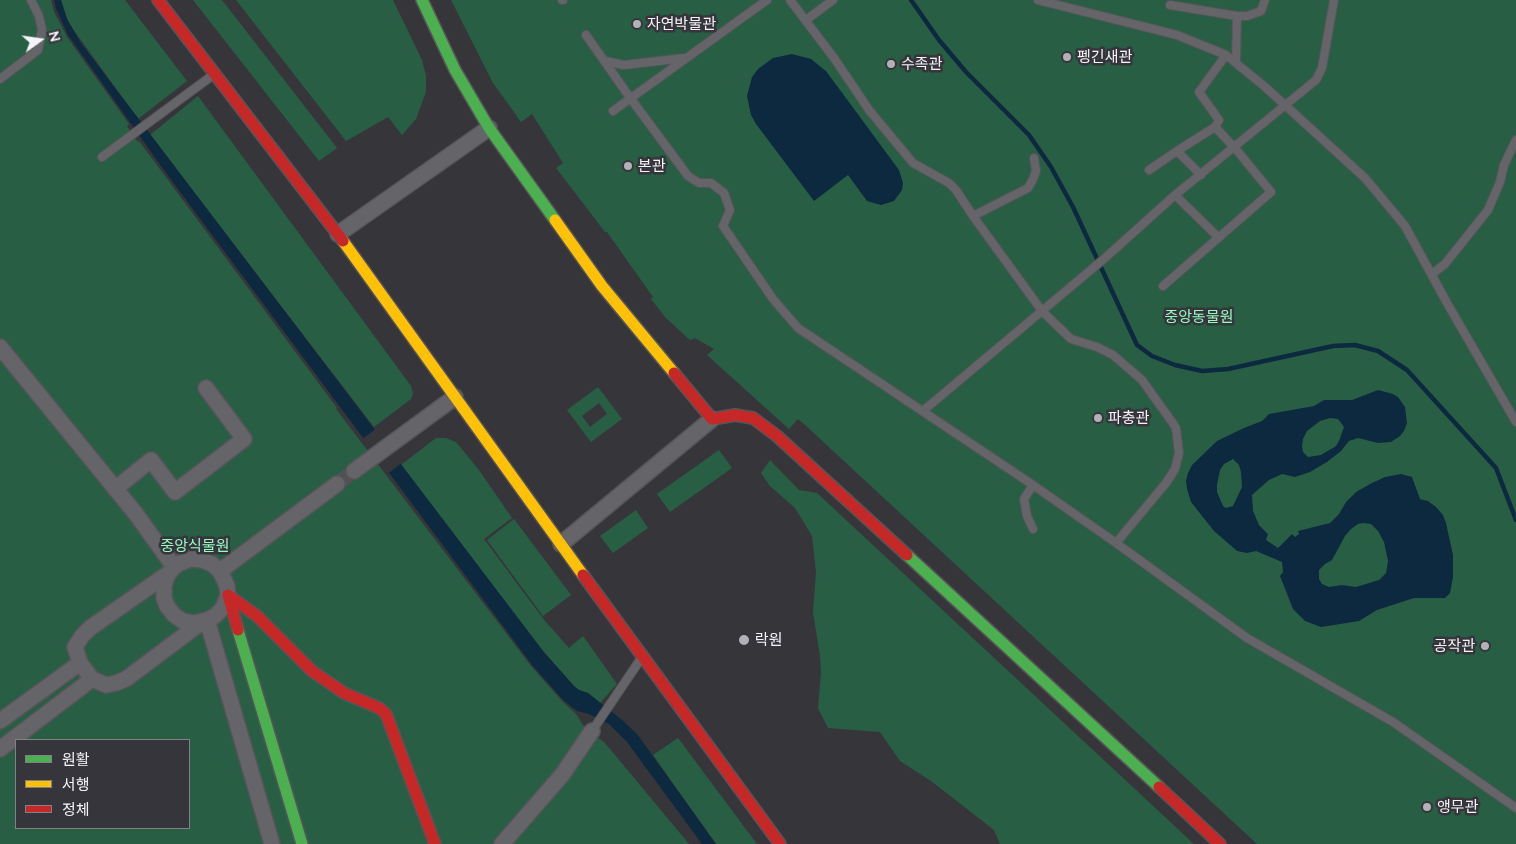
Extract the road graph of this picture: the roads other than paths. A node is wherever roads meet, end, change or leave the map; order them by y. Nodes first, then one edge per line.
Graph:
1 (31, 0) edge
2 (158, 0) edge
3 (422, 0) edge
4 (767, 0) edge
5 (790, 0) edge
6 (833, 0) edge
7 (1038, 0) edge
8 (1265, 0) edge
9 (1334, 0) edge
10 (1170, 5) dead end
11 (1237, 16) junction
12 (806, 20) junction
13 (586, 35) dead end
14 (1226, 55) junction
15 (686, 58) junction
16 (605, 61) junction
17 (1236, 62) junction
18 (215, 73) junction
19 (0, 79) edge
20 (631, 99) junction
21 (1283, 105) junction
22 (613, 112) dead end
23 (1215, 127) junction
24 (488, 128) junction
25 (1516, 140) edge
26 (1235, 148) junction
27 (1177, 151) junction
28 (102, 157) dead end
29 (1034, 158) dead end
30 (1149, 170) dead end
31 (1201, 175) junction
32 (1175, 195) junction
33 (973, 216) junction
34 (338, 234) junction
35 (1218, 237) junction
36 (1432, 274) junction
37 (1163, 286) dead end
38 (1042, 310) junction
39 (0, 347) edge
40 (206, 388) dead end
41 (455, 397) junction
42 (924, 410) junction
43 (712, 419) junction
44 (1516, 422) edge
45 (354, 472) tunnel mouth
46 (337, 484) tunnel mouth
47 (1033, 485) junction
48 (114, 489) junction
49 (1033, 530) dead end
50 (1116, 542) junction
51 (561, 544) junction
52 (172, 570) junction
53 (220, 571) junction
54 (228, 595) junction
55 (204, 621) junction
56 (642, 657) junction
57 (80, 663) junction
58 (92, 679) junction
59 (1, 719) edge
60 (592, 731) joint
61 (16, 736) junction
62 (0, 749) edge
63 (1516, 808) edge
64 (272, 844) edge
65 (302, 844) edge
66 (435, 844) edge
67 (502, 844) edge
68 (780, 844) edge
69 (1220, 844) edge

1 - 19 lane
2 - 18 street
3 - 24 street
4 - 15 lane
5 - 12 lane
6 - 12 lane
7 - 14 lane
8 - 11 lane
9 - 21 lane
10 - 11 lane
11 - 17 lane
12 - 33 lane
13 - 16 lane
14 - 17 lane
14 - 23 lane
15 - 16 lane
15 - 20 lane
16 - 20 lane
17 - 21 lane
18 - 28 lane
18 - 34 street
20 - 22 lane
20 - 42 lane
21 - 26 lane
21 - 36 lane
23 - 26 lane
23 - 27 lane
24 - 34 street
24 - 43 street
25 - 36 lane
26 - 31 lane
26 - 35 lane
27 - 30 lane
27 - 31 lane
29 - 33 lane
31 - 32 lane
32 - 35 lane
32 - 38 lane
33 - 38 lane
34 - 41 street
35 - 37 lane
36 - 44 lane
38 - 42 lane
38 - 50 lane
39 - 48 street
40 - 48 street
41 - 45 street
41 - 51 street
42 - 47 lane
43 - 51 street
43 - 69 street
46 - 53 street
47 - 49 lane
47 - 50 lane
48 - 52 street
50 - 63 lane
51 - 56 street
52 - 53 street
52 - 55 street
52 - 57 street
53 - 54 street
54 - 55 street
54 - 65 street
54 - 66 street
55 - 58 street
55 - 64 street
56 - 60 lane
56 - 68 street
57 - 58 street
57 - 59 street
58 - 61 street
59 - 61 street
60 - 67 street
61 - 62 street

